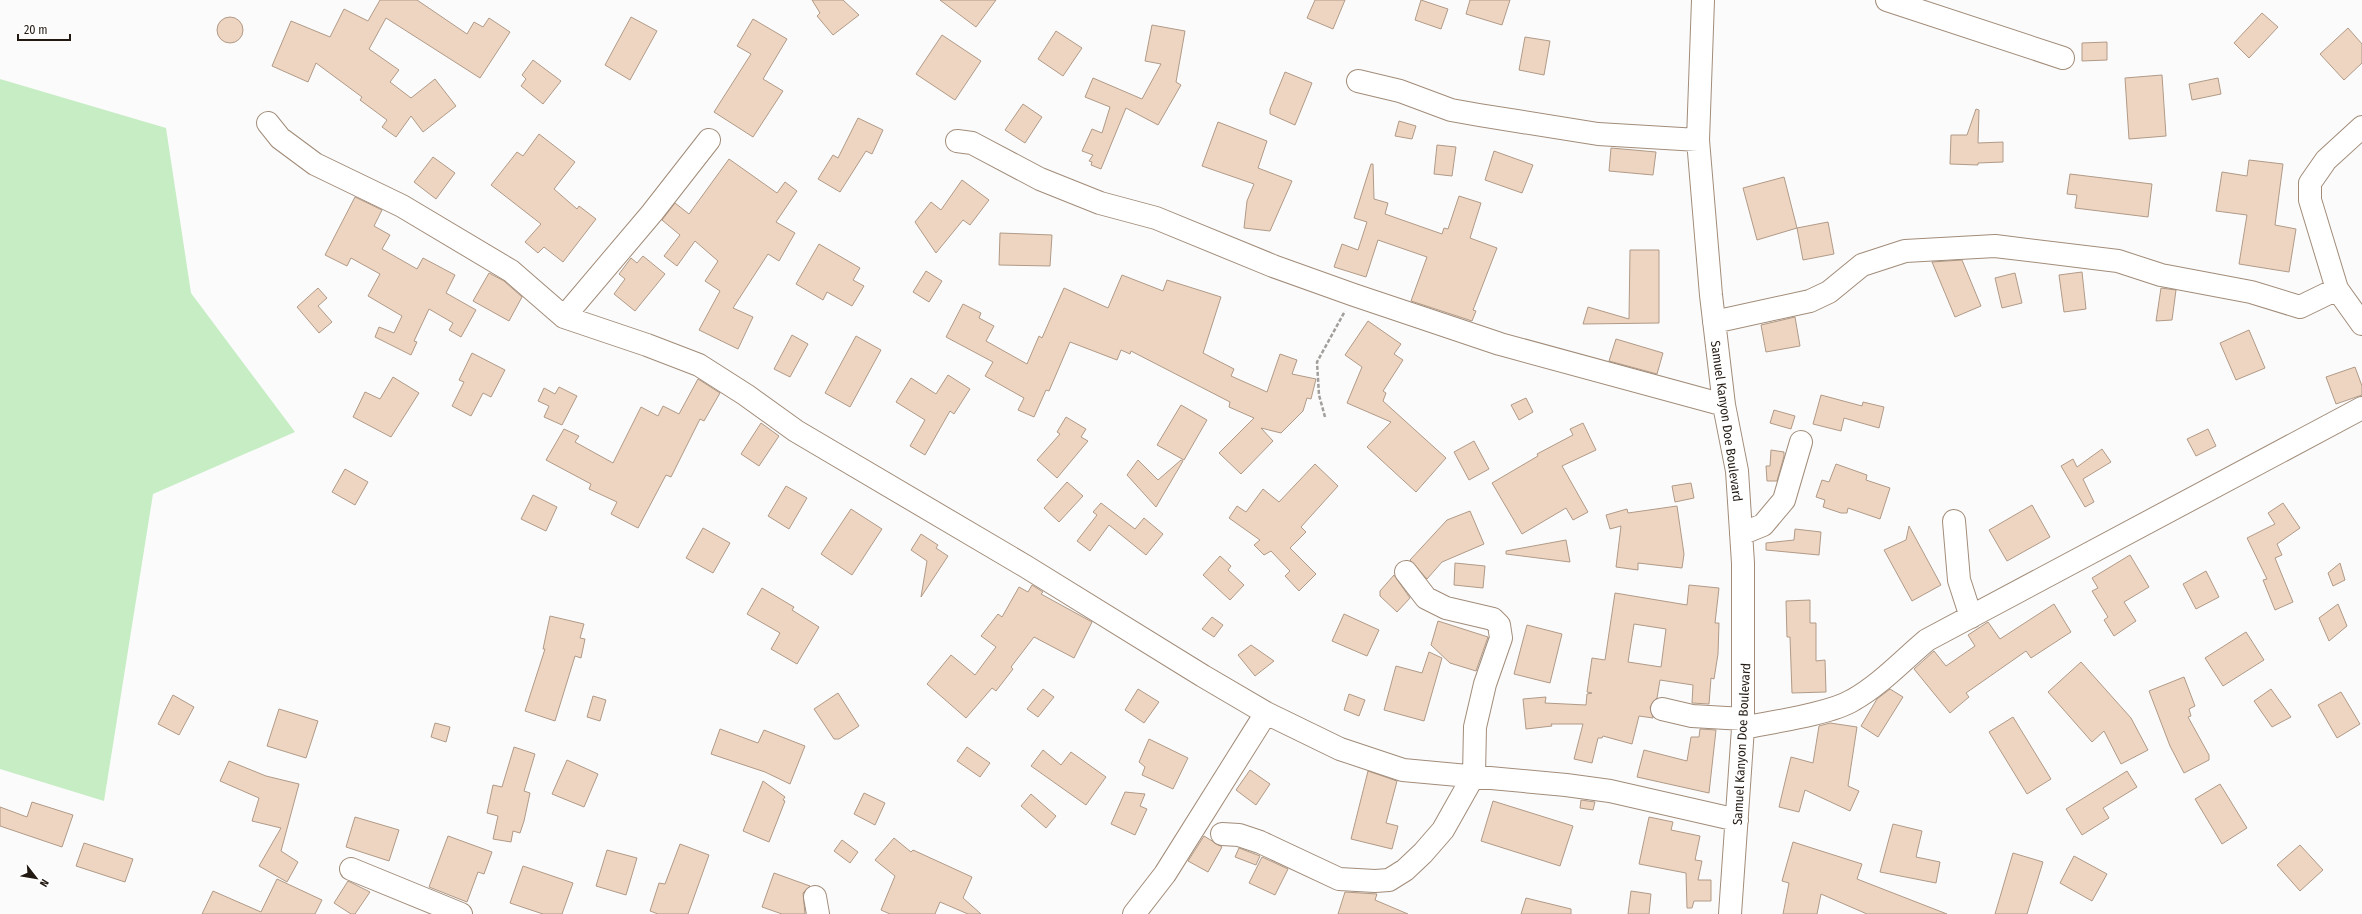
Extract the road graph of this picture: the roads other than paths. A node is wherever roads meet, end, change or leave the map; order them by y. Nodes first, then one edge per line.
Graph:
1 (1703, 0) edge
2 (1888, 0) edge
3 (2063, 58) dead end
4 (1358, 81) dead end
5 (268, 123) dead end
6 (2362, 127) edge
7 (709, 140) dead end
8 (1698, 140) junction
9 (957, 141) dead end
10 (2337, 289) junction
11 (564, 317) junction
12 (1714, 322) junction
13 (2362, 324) edge
14 (1724, 405) junction
15 (2362, 408) edge
16 (1801, 442) dead end
17 (1954, 521) dead end
18 (1741, 534) junction
19 (1406, 572) dead end
20 (1971, 617) junction
21 (1662, 709) dead end
22 (1266, 713) junction
23 (1743, 723) junction
24 (1474, 775) junction
25 (1737, 820) junction
26 (1222, 834) dead end
27 (351, 869) dead end
28 (461, 914) edge
29 (1134, 914) edge
30 (1730, 914) edge

1 - 8 street, Samuel Kanyon Doe Boulevard
2 - 3 street
4 - 8 street
5 - 11 street
6 - 10 street
7 - 11 street
8 - 12 street, Samuel Kanyon Doe Boulevard
9 - 14 street
10 - 12 street
10 - 13 street
11 - 22 street
12 - 14 street, Samuel Kanyon Doe Boulevard
14 - 18 street, Samuel Kanyon Doe Boulevard
15 - 20 street
16 - 18 street
17 - 20 street
18 - 23 street, Samuel Kanyon Doe Boulevard
19 - 24 street
20 - 23 street
21 - 23 street
22 - 24 street
22 - 29 street
23 - 25 street, Samuel Kanyon Doe Boulevard
24 - 25 street
24 - 26 street
25 - 30 street, Samuel Kanyon Doe Boulevard
27 - 28 street

